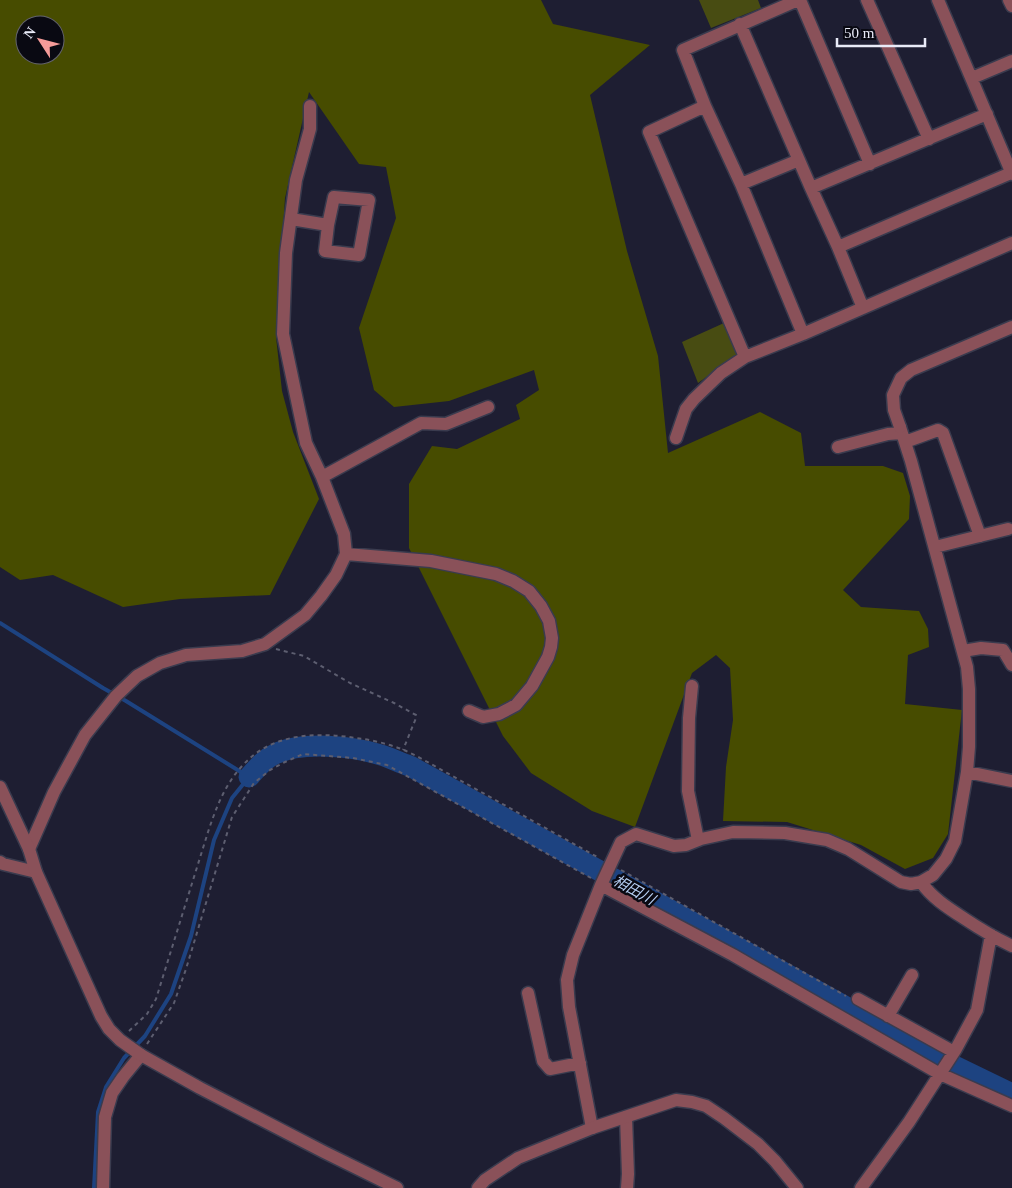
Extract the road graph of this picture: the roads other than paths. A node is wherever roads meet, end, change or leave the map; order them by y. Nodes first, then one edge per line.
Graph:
1 (764, 0) edge
2 (799, 0) edge
3 (867, 0) edge
4 (938, 0) edge
5 (1009, 0) edge
6 (1012, 6) edge
7 (769, 12) junction
8 (740, 24) junction
9 (1012, 61) edge
10 (972, 78) junction
11 (310, 106) dead end
12 (705, 106) junction
13 (987, 114) junction
14 (928, 139) junction
15 (799, 160) junction
16 (870, 164) junction
17 (1012, 174) edge
18 (740, 184) junction
19 (811, 188) junction
20 (291, 219) junction
21 (328, 225) junction
22 (1012, 243) edge
23 (838, 247) junction
24 (863, 308) junction
25 (1012, 327) edge
26 (803, 334) junction
27 (745, 357) junction
28 (488, 407) dead end
29 (902, 434) junction
30 (676, 438) dead end
31 (838, 447) dead end
32 (322, 477) junction
33 (1008, 529) dead end
34 (980, 536) junction
35 (935, 547) junction
36 (346, 554) junction
37 (963, 651) junction
38 (1012, 665) edge
39 (692, 686) dead end
40 (469, 711) dead end
41 (967, 772) junction
42 (1012, 780) edge
43 (0, 787) edge
44 (698, 840) junction
45 (29, 849) junction
46 (0, 862) edge
47 (36, 872) junction
48 (921, 882) junction
49 (602, 883) junction
50 (991, 935) junction
51 (1012, 946) edge
52 (912, 975) dead end
53 (528, 993) dead end
54 (858, 999) road end
55 (888, 1016) junction
56 (952, 1054) junction
57 (141, 1055) junction
58 (580, 1063) junction
59 (941, 1072) junction
60 (1012, 1106) edge
61 (626, 1117) junction
62 (592, 1128) junction
63 (103, 1188) edge
64 (397, 1188) edge
65 (478, 1188) edge
66 (627, 1188) edge
67 (797, 1188) edge
68 (861, 1188) edge

1 - 7 street
2 - 7 street
2 - 16 street
3 - 14 street
4 - 10 street
5 - 6 street
7 - 8 street
8 - 12 street
8 - 15 street
9 - 10 street
10 - 13 street
11 - 20 street
12 - 18 street
12 - 27 street
13 - 14 street
13 - 17 street
14 - 16 street
15 - 18 street
15 - 19 street
16 - 19 street
17 - 23 street
18 - 26 street
19 - 23 street
20 - 21 street
20 - 32 street
21 - 21 street
22 - 24 street
23 - 24 street
24 - 26 street
25 - 29 street
26 - 27 street
27 - 30 street
28 - 32 street
29 - 31 street
29 - 34 street
29 - 35 street
32 - 36 street
33 - 34 street
34 - 35 street
35 - 37 street
36 - 40 street
36 - 45 street
37 - 38 street
37 - 41 street
39 - 44 street
41 - 42 street
41 - 48 street
43 - 45 street
44 - 48 street
44 - 49 street
45 - 47 street
46 - 47 street
47 - 57 street
48 - 50 street
49 - 58 street
49 - 59 street
50 - 51 street
50 - 56 street
52 - 55 street
53 - 58 street
54 - 55 street
55 - 56 street
56 - 59 street
57 - 63 street
57 - 64 street
58 - 62 street
59 - 60 street
59 - 68 street
61 - 62 street
61 - 66 street
61 - 67 street
62 - 65 street

